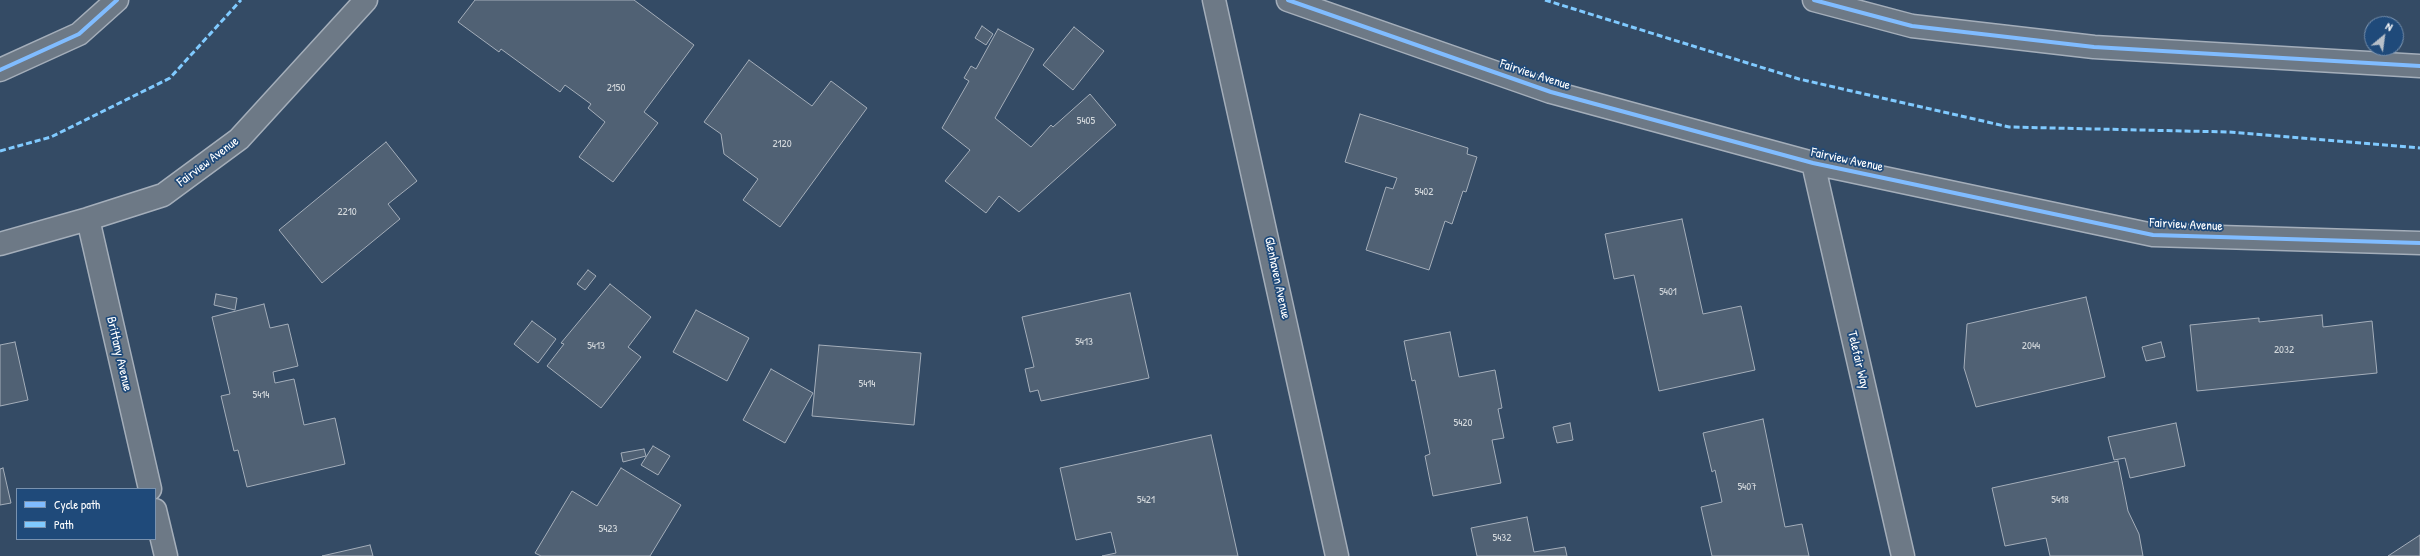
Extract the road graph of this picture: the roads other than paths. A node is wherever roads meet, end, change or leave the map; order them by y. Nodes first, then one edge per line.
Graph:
1 (117, 0) edge
2 (366, 0) edge
3 (1214, 0) edge
4 (1288, 0) edge
5 (1814, 0) edge
6 (2420, 66) edge
7 (0, 70) edge
8 (1813, 163) junction
9 (88, 219) junction
10 (2420, 243) edge
11 (0, 244) edge
12 (150, 488) edge
13 (156, 514) edge
14 (166, 556) edge
15 (1337, 556) edge
16 (1903, 556) edge

1 - 7 street
2 - 9 street, Fairview Avenue
3 - 15 street, Glenhaven Avenue
4 - 8 street, Fairview Avenue
5 - 6 street
8 - 10 street, Fairview Avenue
8 - 16 street, Telefair Way
9 - 11 street, Fairview Avenue
9 - 12 street, Brittany Avenue
13 - 14 street

